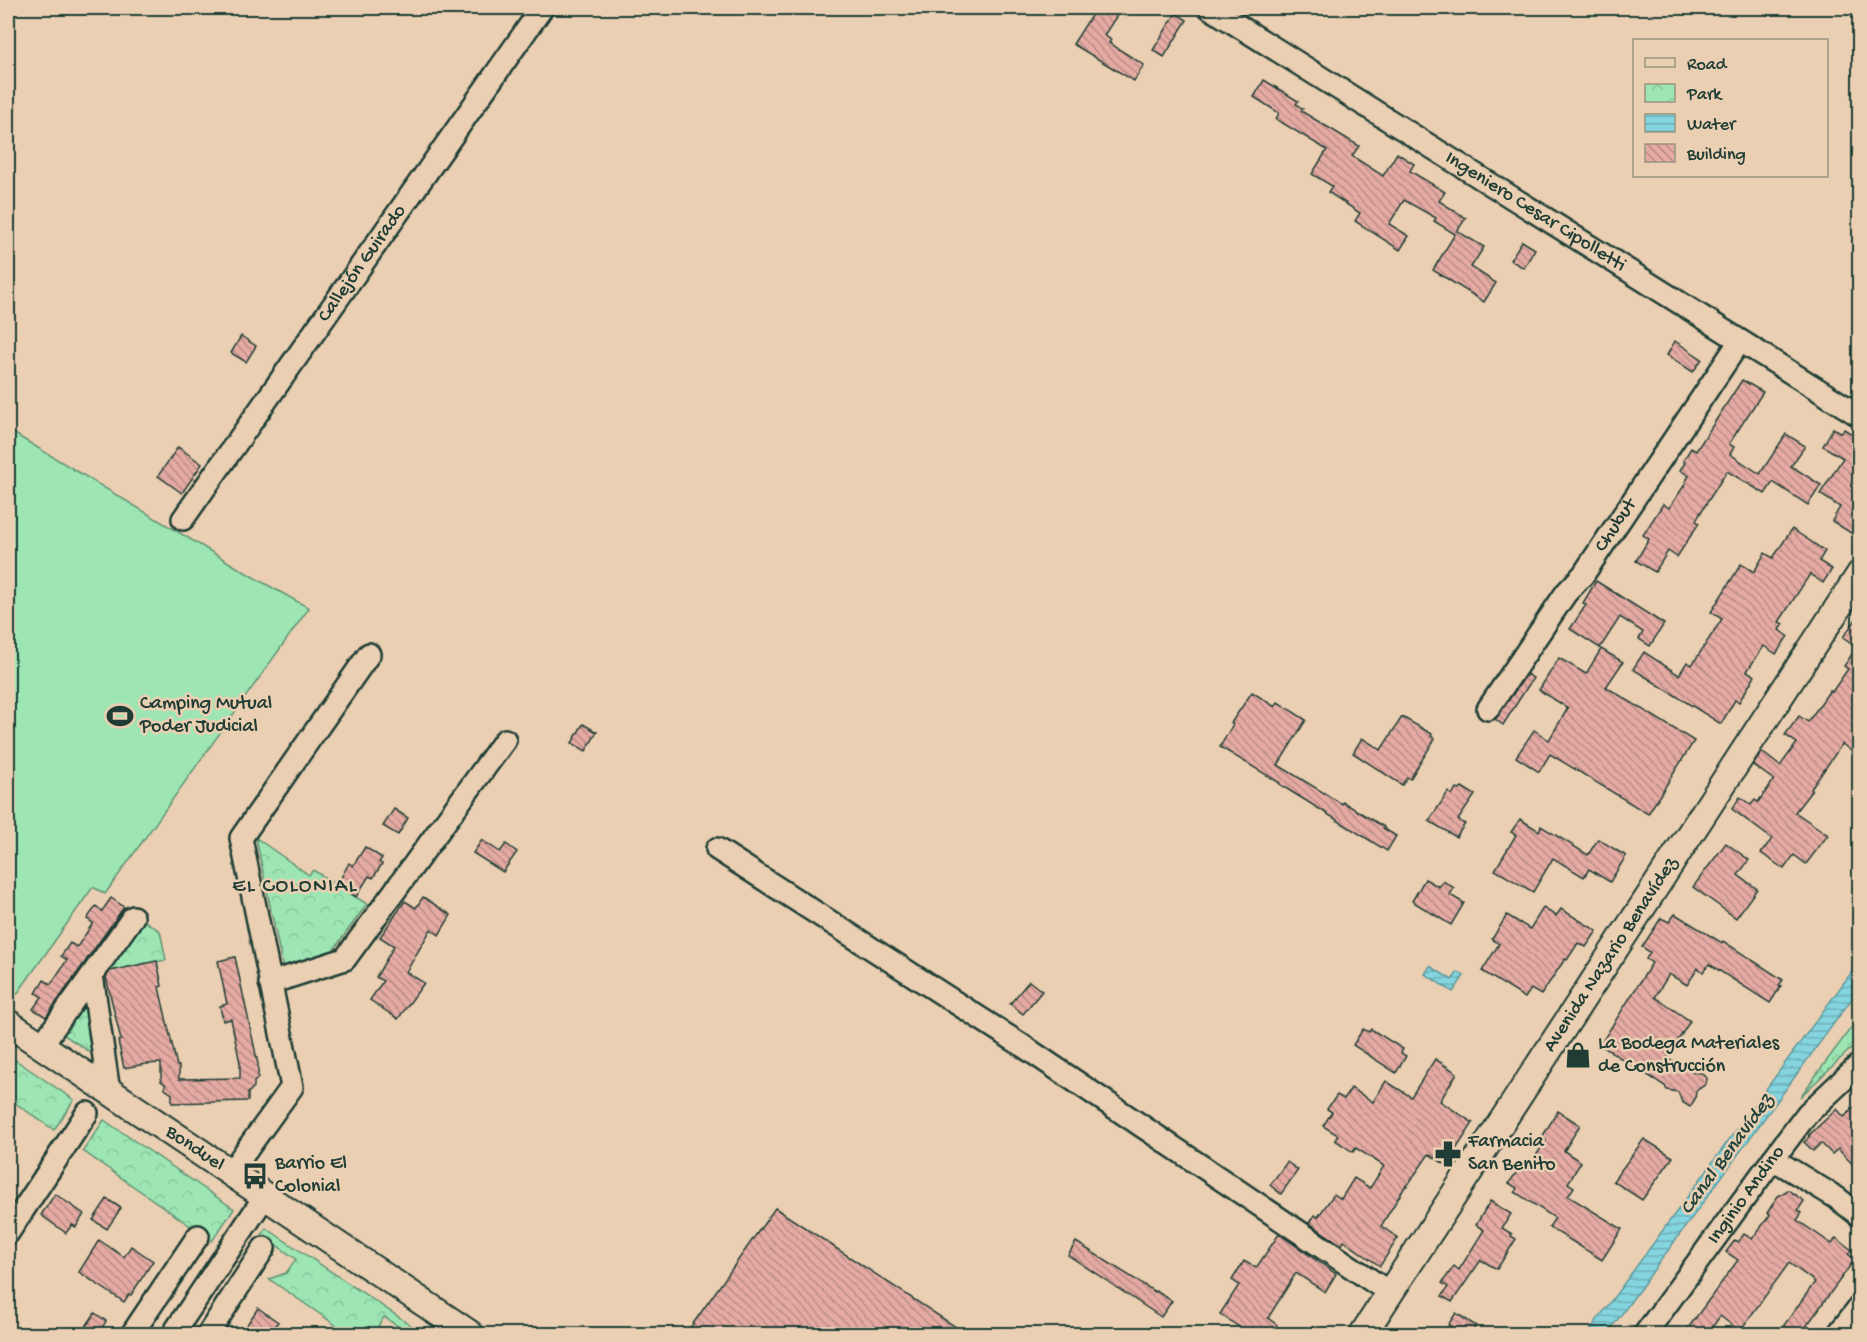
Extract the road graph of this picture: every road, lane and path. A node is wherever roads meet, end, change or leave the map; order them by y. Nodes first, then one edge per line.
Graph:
1 (542, 8) edge
2 (1210, 8) edge
3 (1740, 341) junction
4 (1860, 416) edge
5 (183, 519) dead end
6 (1860, 574) edge
7 (369, 654) dead end
8 (1488, 710) dead end
9 (505, 740) dead end
10 (717, 849) dead end
11 (133, 917) dead end
12 (92, 975) junction
13 (270, 982) junction
14 (8, 1023) edge
15 (41, 1046) junction
16 (1860, 1064) edge
17 (109, 1092) junction
18 (87, 1113) dead end
19 (1773, 1159) junction
20 (230, 1173) junction
21 (265, 1196) junction
22 (1860, 1216) edge
23 (8, 1233) edge
24 (198, 1236) dead end
25 (264, 1248) dead end
26 (1390, 1293) junction
27 (1860, 1306) edge
28 (132, 1335) edge
29 (173, 1335) edge
30 (208, 1335) edge
31 (470, 1335) edge
32 (1363, 1335) edge
33 (1644, 1335) edge
34 (1838, 1335) edge

1 - 5 street, Callejón Guirado
2 - 3 street, Ingeniero Cesar Cipolletti
3 - 4 street, Ingeniero Cesar Cipolletti
3 - 8 street, Chubut
6 - 26 main road, Avenida Nazario Benavídez
7 - 13 street
9 - 13 street
10 - 26 street
11 - 12 street
12 - 15 street
12 - 17 street
13 - 20 street
14 - 15 main road, Bonduel
15 - 17 main road, Bonduel
16 - 19 street, Inginio Andino
17 - 20 main road, Bonduel
18 - 23 street
19 - 22 street
19 - 33 street, Inginio Andino
20 - 21 main road, Bonduel
21 - 29 street
21 - 31 main road, Bonduel
24 - 28 street
25 - 30 street
26 - 32 main road, Avenida Nazario Benavídez
27 - 34 street

